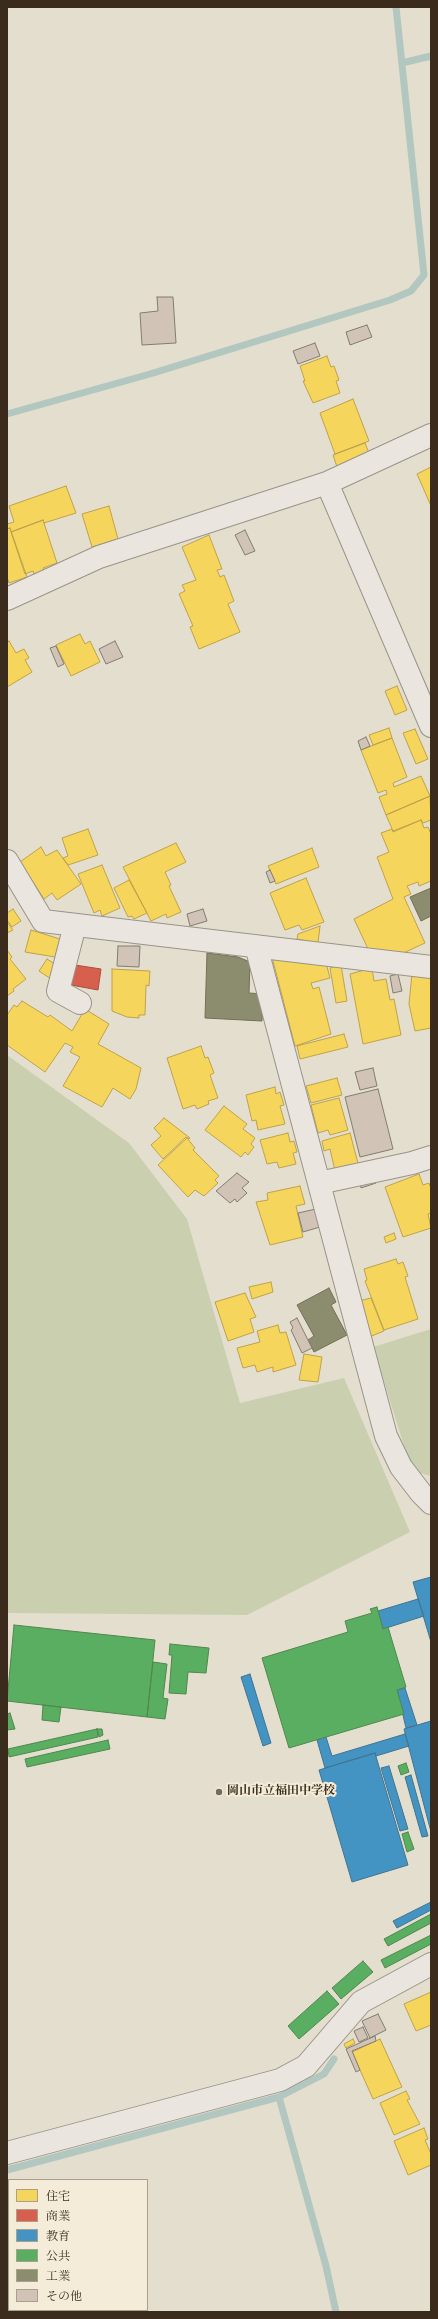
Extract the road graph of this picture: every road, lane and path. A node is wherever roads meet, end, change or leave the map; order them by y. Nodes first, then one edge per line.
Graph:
1 (431, 435) edge
2 (327, 483) junction
3 (7, 599) edge
4 (431, 726) edge
5 (7, 861) edge
6 (75, 925) junction
7 (256, 946) junction
8 (431, 967) edge
9 (80, 1004) dead end
10 (431, 1156) edge
11 (319, 1183) junction
12 (431, 1503) edge
13 (431, 1964) edge
14 (7, 2153) edge

1 - 2 street
2 - 3 street
2 - 4 street
5 - 6 street
6 - 7 street
6 - 9 street
7 - 8 street
7 - 11 street
10 - 11 street
11 - 12 street
13 - 14 street

